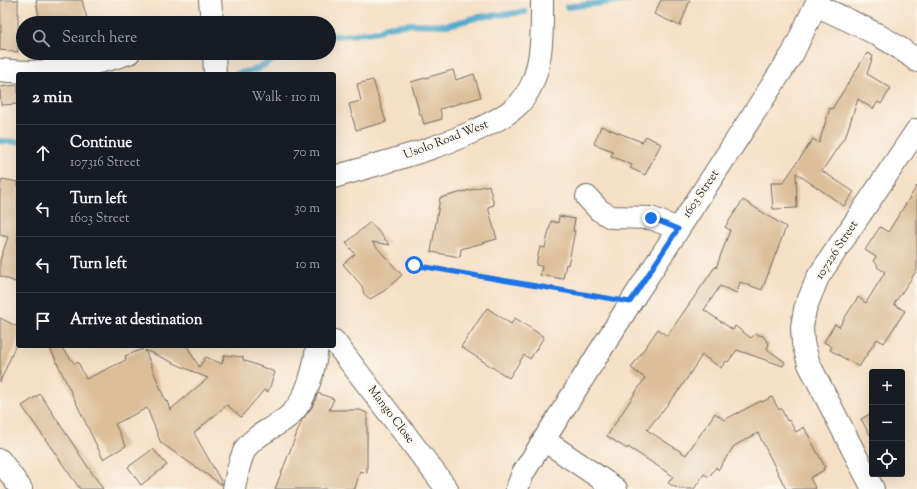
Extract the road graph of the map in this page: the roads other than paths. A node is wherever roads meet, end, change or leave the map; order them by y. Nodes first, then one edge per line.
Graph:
1 (210, 0) edge
2 (542, 0) edge
3 (817, 3) edge
4 (211, 16) edge
5 (109, 60) edge
6 (214, 60) edge
7 (917, 61) edge
8 (0, 70) edge
9 (30, 72) edge
10 (30, 72) edge
11 (215, 72) edge
12 (917, 130) edge
13 (336, 176) edge
14 (586, 197) dead end
15 (678, 229) junction
16 (336, 344) edge
17 (317, 348) edge
18 (544, 440) junction
19 (0, 460) edge
20 (21, 489) edge
21 (234, 489) edge
22 (447, 489) edge
23 (517, 489) edge
24 (616, 489) edge
25 (873, 489) edge

1 - 4 street
2 - 13 street, Usolo Road West
3 - 7 street
3 - 15 street, 1603 Street
5 - 9 street
6 - 11 street
8 - 10 street
12 - 25 street, 107226 Street
14 - 15 street
15 - 18 street, 1603 Street
16 - 22 street, Mango Close
17 - 21 street
18 - 23 street, 1603 Street
18 - 24 street
19 - 20 street

